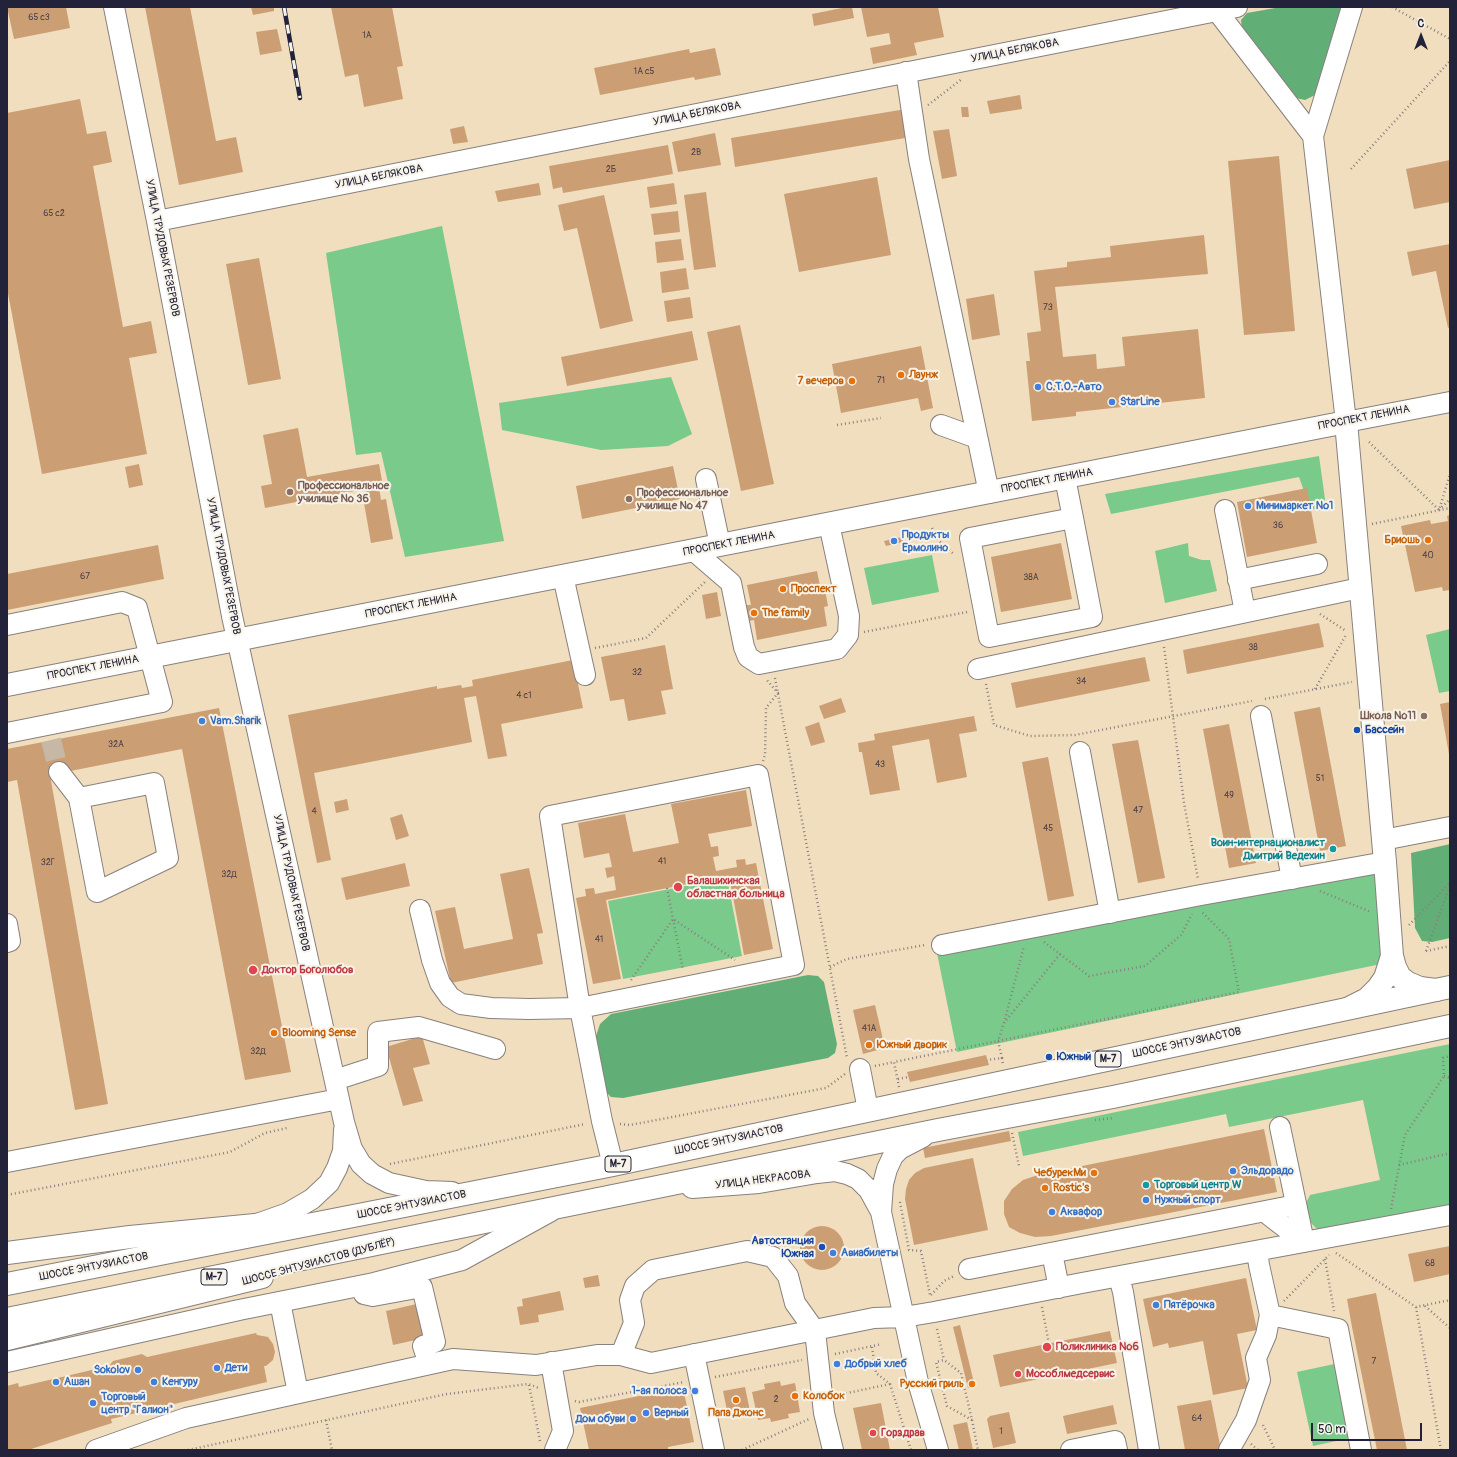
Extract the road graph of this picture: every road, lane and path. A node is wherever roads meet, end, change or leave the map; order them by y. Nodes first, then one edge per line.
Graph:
1 (114, 7) edge
2 (1237, 7) edge
3 (1352, 7) edge
4 (1392, 7) edge
5 (1216, 11) junction
6 (1450, 39) edge
7 (1450, 61) edge
8 (906, 72) junction
9 (967, 76) dead end
10 (913, 116) junction
11 (1313, 136) junction
12 (1351, 169) dead end
13 (157, 221) junction
14 (1450, 402) edge
15 (881, 418) dead end
16 (1346, 422) junction
17 (837, 425) dead end
18 (941, 425) dead end
19 (977, 438) junction
20 (1369, 442) dead end
21 (1450, 474) edge
22 (1065, 478) junction
23 (706, 479) dead end
24 (989, 493) junction
25 (1450, 499) edge
26 (1450, 508) edge
27 (1225, 510) dead end
28 (1439, 510) junction
29 (1073, 518) junction
30 (1377, 523) dead end
31 (829, 524) junction
32 (720, 545) junction
33 (694, 551) junction
34 (1317, 564) dead end
35 (717, 571) junction
36 (563, 576) junction
37 (1238, 580) junction
38 (1360, 588) junction
39 (1300, 601) junction
40 (971, 611) dead end
41 (1245, 612) junction
42 (7, 625) edge
43 (1162, 630) junction
44 (848, 635) junction
45 (238, 640) junction
46 (580, 651) junction
47 (149, 657) junction
48 (772, 662) junction
49 (978, 669) dead end
50 (585, 675) dead end
51 (1352, 682) dead end
52 (7, 685) edge
53 (1315, 689) junction
54 (778, 693) junction
55 (1259, 708) junction
56 (1172, 716) junction
57 (994, 724) dead end
58 (7, 733) edge
59 (1080, 752) dead end
60 (58, 772) tunnel mouth
61 (758, 774) junction
62 (79, 798) junction
63 (1450, 827) edge
64 (1383, 840) junction
65 (1385, 862) junction
66 (1292, 879) junction
67 (1450, 885) edge
68 (667, 888) dead end
69 (1314, 888) dead end
70 (1199, 906) junction
71 (420, 910) dead end
72 (1110, 913) junction
73 (1372, 913) dead end
74 (673, 919) junction
75 (7, 924) edge
76 (1409, 925) dead end
77 (1029, 928) junction
78 (7, 942) edge
79 (942, 944) joint
80 (1450, 946) edge
81 (1060, 954) junction
82 (1392, 956) junction
83 (830, 967) junction
84 (755, 973) junction
85 (686, 987) junction
86 (1443, 989) edge
87 (617, 1000) junction
88 (580, 1008) junction
89 (1349, 1009) junction
90 (1004, 1023) junction
91 (1450, 1026) edge
92 (998, 1041) junction
93 (495, 1049) dead end
94 (1450, 1056) edge
95 (987, 1060) dead end
96 (852, 1068) junction
97 (1444, 1076) junction
98 (908, 1077) dead end
99 (1450, 1078) edge
100 (335, 1080) junction
101 (339, 1099) junction
102 (868, 1110) junction
103 (602, 1121) junction
104 (344, 1122) junction
105 (1280, 1127) dead end
106 (288, 1128) dead end
107 (938, 1130) junction
108 (1013, 1135) dead end
109 (1450, 1153) edge
110 (7, 1162) edge
111 (389, 1164) dead end
112 (613, 1165) junction
113 (1399, 1165) junction
114 (1019, 1166) dead end
115 (477, 1192) junction
116 (627, 1193) junction
117 (7, 1195) edge
118 (899, 1196) dead end
119 (1296, 1205) junction
120 (560, 1207) junction
121 (881, 1212) junction
122 (1265, 1212) junction
123 (368, 1214) junction
124 (1450, 1215) edge
125 (255, 1225) junction
126 (1387, 1228) junction
127 (421, 1235) junction
128 (1304, 1242) junction
129 (1257, 1250) junction
130 (1057, 1252) junction
131 (7, 1253) edge
132 (1323, 1253) dead end
133 (1325, 1259) junction
134 (969, 1269) joint
135 (1119, 1277) junction
136 (7, 1284) edge
137 (1064, 1287) junction
138 (342, 1289) junction
139 (1450, 1300) edge
140 (280, 1302) junction
141 (1424, 1306) junction
142 (1042, 1307) dead end
143 (1416, 1307) junction
144 (1270, 1315) junction
145 (904, 1317) junction
146 (7, 1319) edge
147 (1450, 1328) edge
148 (937, 1329) dead end
149 (1338, 1329) junction
150 (815, 1331) junction
151 (7, 1339) edge
152 (882, 1344) dead end
153 (1049, 1344) dead end
154 (872, 1347) junction
155 (694, 1354) junction
156 (621, 1356) junction
157 (818, 1357) junction
158 (944, 1360) junction
159 (7, 1362) edge
160 (429, 1364) junction
161 (544, 1364) junction
162 (700, 1379) junction
163 (528, 1384) junction
164 (890, 1384) junction
165 (298, 1393) junction
166 (557, 1393) junction
167 (823, 1405) junction
168 (326, 1420) junction
169 (972, 1420) junction
170 (122, 1446) edge
171 (548, 1446) edge
172 (1119, 1447) edge
173 (96, 1450) edge
174 (190, 1450) edge
175 (332, 1450) edge
176 (714, 1450) edge
177 (742, 1450) edge
178 (833, 1450) edge
179 (911, 1450) edge
180 (938, 1450) edge
181 (978, 1450) edge
182 (1071, 1450) edge
183 (1149, 1450) edge
184 (1229, 1450) edge
185 (1361, 1450) edge
186 (1441, 1450) edge

1 - 13 street, УЛИЦА ТРУДОВЫХ РЕЗЕРВОВ
2 - 5 street, УЛИЦА БЕЛЯКОВА
3 - 11 street
4 - 6 path
5 - 8 street, УЛИЦА БЕЛЯКОВА
5 - 11 street
7 - 12 path
8 - 10 street
8 - 13 street, УЛИЦА БЕЛЯКОВА
9 - 10 path
10 - 19 street
11 - 16 street
13 - 45 street, УЛИЦА ТРУДОВЫХ РЕЗЕРВОВ
14 - 16 street, ПРОСПЕКТ ЛЕНИНА
15 - 17 path
16 - 22 main road, ПРОСПЕКТ ЛЕНИНА
16 - 38 main road
18 - 19 street
19 - 24 street
20 - 28 path
21 - 28 path
22 - 24 main road, ПРОСПЕКТ ЛЕНИНА
22 - 29 street
23 - 32 street
24 - 31 main road, ПРОСПЕКТ ЛЕНИНА
25 - 28 path
26 - 28 path
27 - 37 street
28 - 30 path
29 - 29 street
31 - 32 main road, ПРОСПЕКТ ЛЕНИНА
31 - 44 street
32 - 33 main road, ПРОСПЕКТ ЛЕНИНА
33 - 35 street
33 - 36 main road, ПРОСПЕКТ ЛЕНИНА
34 - 37 street
35 - 46 path
35 - 48 street
36 - 45 main road, ПРОСПЕКТ ЛЕНИНА
36 - 46 street
37 - 41 street
38 - 39 street
38 - 64 main road
39 - 41 street
39 - 53 path
40 - 44 path
41 - 43 street
42 - 47 street
43 - 49 street
43 - 56 path
44 - 48 street
45 - 47 main road, ПРОСПЕКТ ЛЕНИНА
45 - 100 street, УЛИЦА ТРУДОВЫХ РЕЗЕРВОВ
46 - 50 street
47 - 52 main road, ПРОСПЕКТ ЛЕНИНА
47 - 58 street
48 - 54 path
51 - 53 path
53 - 55 path
54 - 61 path
54 - 83 path
55 - 56 path
55 - 66 street
56 - 57 path
56 - 70 path
59 - 72 street
60 - 62 street
61 - 84 street
61 - 88 street
62 - 62 street
63 - 64 street
64 - 65 main road
65 - 66 street
65 - 82 main road
66 - 70 street
67 - 76 path
67 - 80 path
68 - 74 path
69 - 73 path
70 - 72 street
70 - 81 path
70 - 92 path
71 - 88 street
72 - 77 street
74 - 84 path
74 - 85 path
74 - 87 path
75 - 78 street
77 - 79 street
77 - 81 path
77 - 90 path
79 - 83 path
81 - 90 path
82 - 86 main road
82 - 89 main road
83 - 96 path
84 - 85 street
85 - 87 street
86 - 89 main road, ШОССЕ ЭНТУЗИАСТОВ / М-7
87 - 88 street
88 - 103 street
89 - 102 main road, ШОССЕ ЭНТУЗИАСТОВ / М-7
90 - 92 path
91 - 107 main road, М-7
92 - 95 path
92 - 98 path
93 - 100 street
94 - 97 path
96 - 102 street
96 - 103 path
97 - 99 path
97 - 113 path
100 - 101 street, УЛИЦА ТРУДОВЫХ РЕЗЕРВОВ
101 - 104 street, УЛИЦА ТРУДОВЫХ РЕЗЕРВОВ
101 - 110 street
102 - 112 main road, ШОССЕ ЭНТУЗИАСТОВ / М-7
103 - 111 path
103 - 112 street
104 - 115 street, УЛИЦА ТРУДОВЫХ РЕЗЕРВОВ
104 - 125 street, УЛИЦА ТРУДОВЫХ РЕЗЕРВОВ
105 - 119 street
106 - 117 path
107 - 116 main road, М-7
107 - 121 street, УЛИЦА НЕКРАСОВА
108 - 114 path
109 - 113 path
112 - 115 main road, ШОССЕ ЭНТУЗИАСТОВ / М-7
113 - 126 path
115 - 123 main road, ШОССЕ ЭНТУЗИАСТОВ / М-7
116 - 120 main road, М-7
116 - 121 street, УЛИЦА НЕКРАСОВА
118 - 134 path
119 - 122 street
119 - 128 street
120 - 127 main road, М-7
120 - 138 street
121 - 145 street, УЛИЦА НЕКРАСОВА
122 - 128 street
122 - 130 street
123 - 125 main road
123 - 136 main road, ШОССЕ ЭНТУЗИАСТОВ / М-7
124 - 126 street
125 - 131 main road
126 - 128 street
127 - 146 main road, М-7
127 - 151 main road, ШОССЕ ЭНТУЗИАСТОВ (ДУБЛЁР)
128 - 129 street
129 - 135 street
129 - 144 street
130 - 134 street
130 - 137 street
132 - 133 path
133 - 143 path
133 - 144 path
133 - 149 path
135 - 137 street
135 - 183 street
137 - 145 street
138 - 140 street
138 - 160 street
139 - 141 path
140 - 159 street
140 - 165 street
141 - 143 path
141 - 147 path
142 - 153 path
143 - 186 path
144 - 149 street
144 - 184 street
145 - 150 street
145 - 180 street, УЛИЦА НЕКРАСОВА
148 - 158 path
149 - 185 street
150 - 155 street
150 - 156 street
150 - 157 street
152 - 154 path
154 - 157 path
154 - 164 path
155 - 156 street
155 - 162 street
156 - 161 street
157 - 162 path
157 - 167 street
158 - 169 path
158 - 169 path
160 - 161 street
160 - 165 street
161 - 166 street
162 - 166 path
162 - 176 street
163 - 166 path
163 - 168 path
163 - 171 path
164 - 167 path
164 - 179 path
165 - 170 street
166 - 171 street
167 - 177 path
167 - 178 street
168 - 174 path
168 - 175 path
169 - 181 path
170 - 173 street
172 - 182 street

